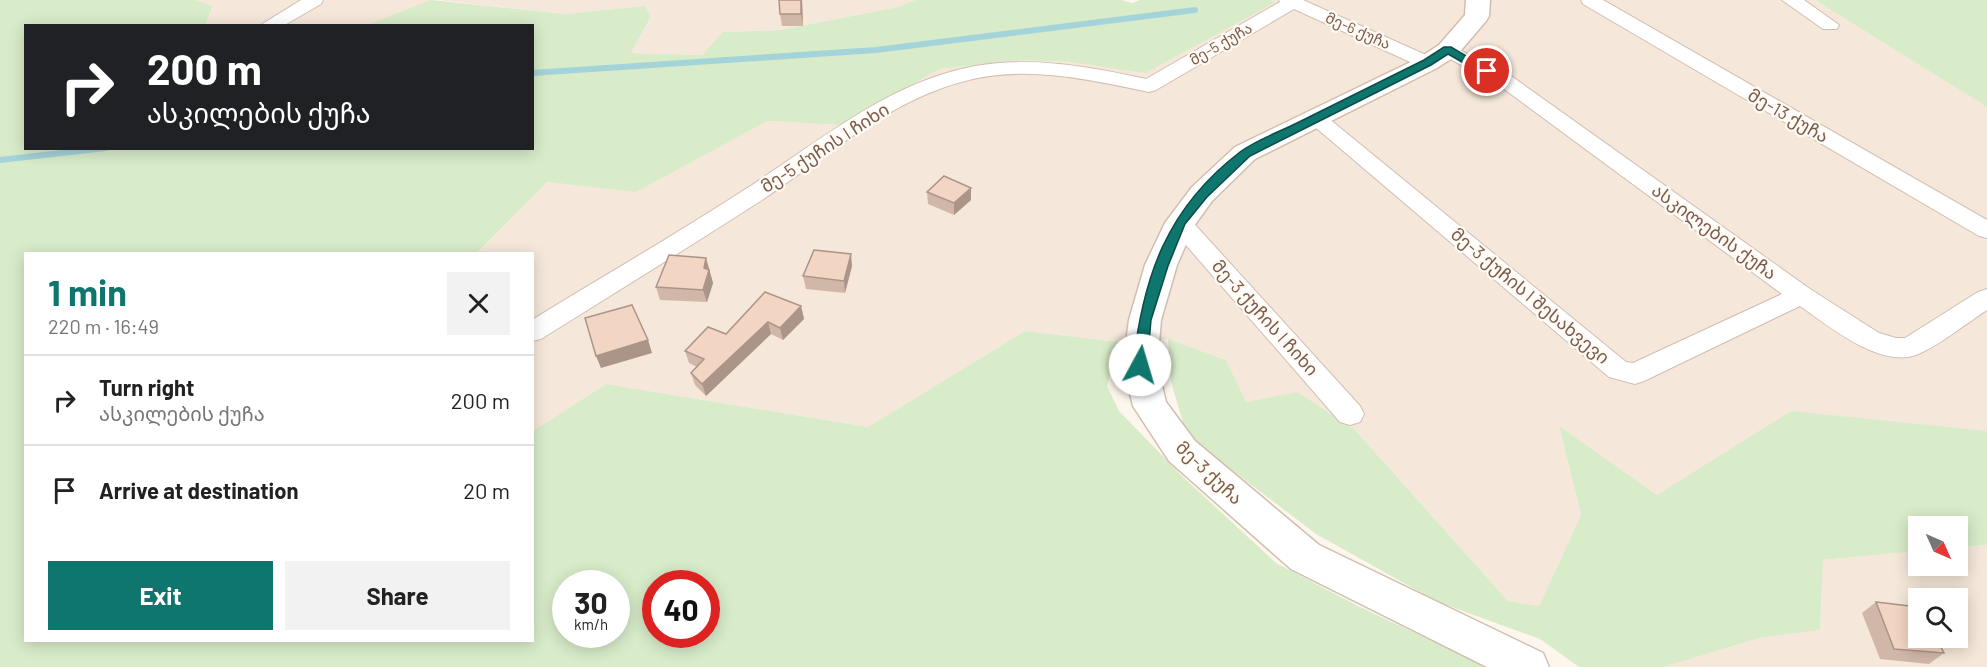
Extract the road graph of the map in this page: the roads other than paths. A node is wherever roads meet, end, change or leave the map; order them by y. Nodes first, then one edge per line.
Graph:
1 (314, 0) edge
2 (1478, 0) edge
3 (1590, 0) edge
4 (1791, 0) edge
5 (1291, 1) edge
6 (272, 24) edge
7 (1830, 25) dead end
8 (1438, 56) junction
9 (1149, 86) joint
10 (1315, 117) junction
11 (1180, 223) junction
12 (1987, 230) edge
13 (1801, 295) junction
14 (1987, 298) edge
15 (534, 331) edge
16 (1350, 414) dead end
17 (1528, 667) edge

1 - 6 street
2 - 8 street, მე-3 ქუჩა
3 - 12 street, მე-13 ქუჩა
4 - 7 street
5 - 8 street, მე-6 ქუჩა
5 - 9 street, მე-5 ქუჩა
8 - 10 street, მე-3 ქუჩა
8 - 13 street, ასკილების ქუჩა
9 - 15 street, მე-5 ქუჩის I ჩიხი
10 - 11 street, მე-3 ქუჩა
10 - 13 street, მე-3 ქუჩის I შესახვევი
11 - 16 street, მე-3 ქუჩის I ჩიხი
11 - 17 street, მე-3 ქუჩა
13 - 14 street, ასკილების ქუჩა

